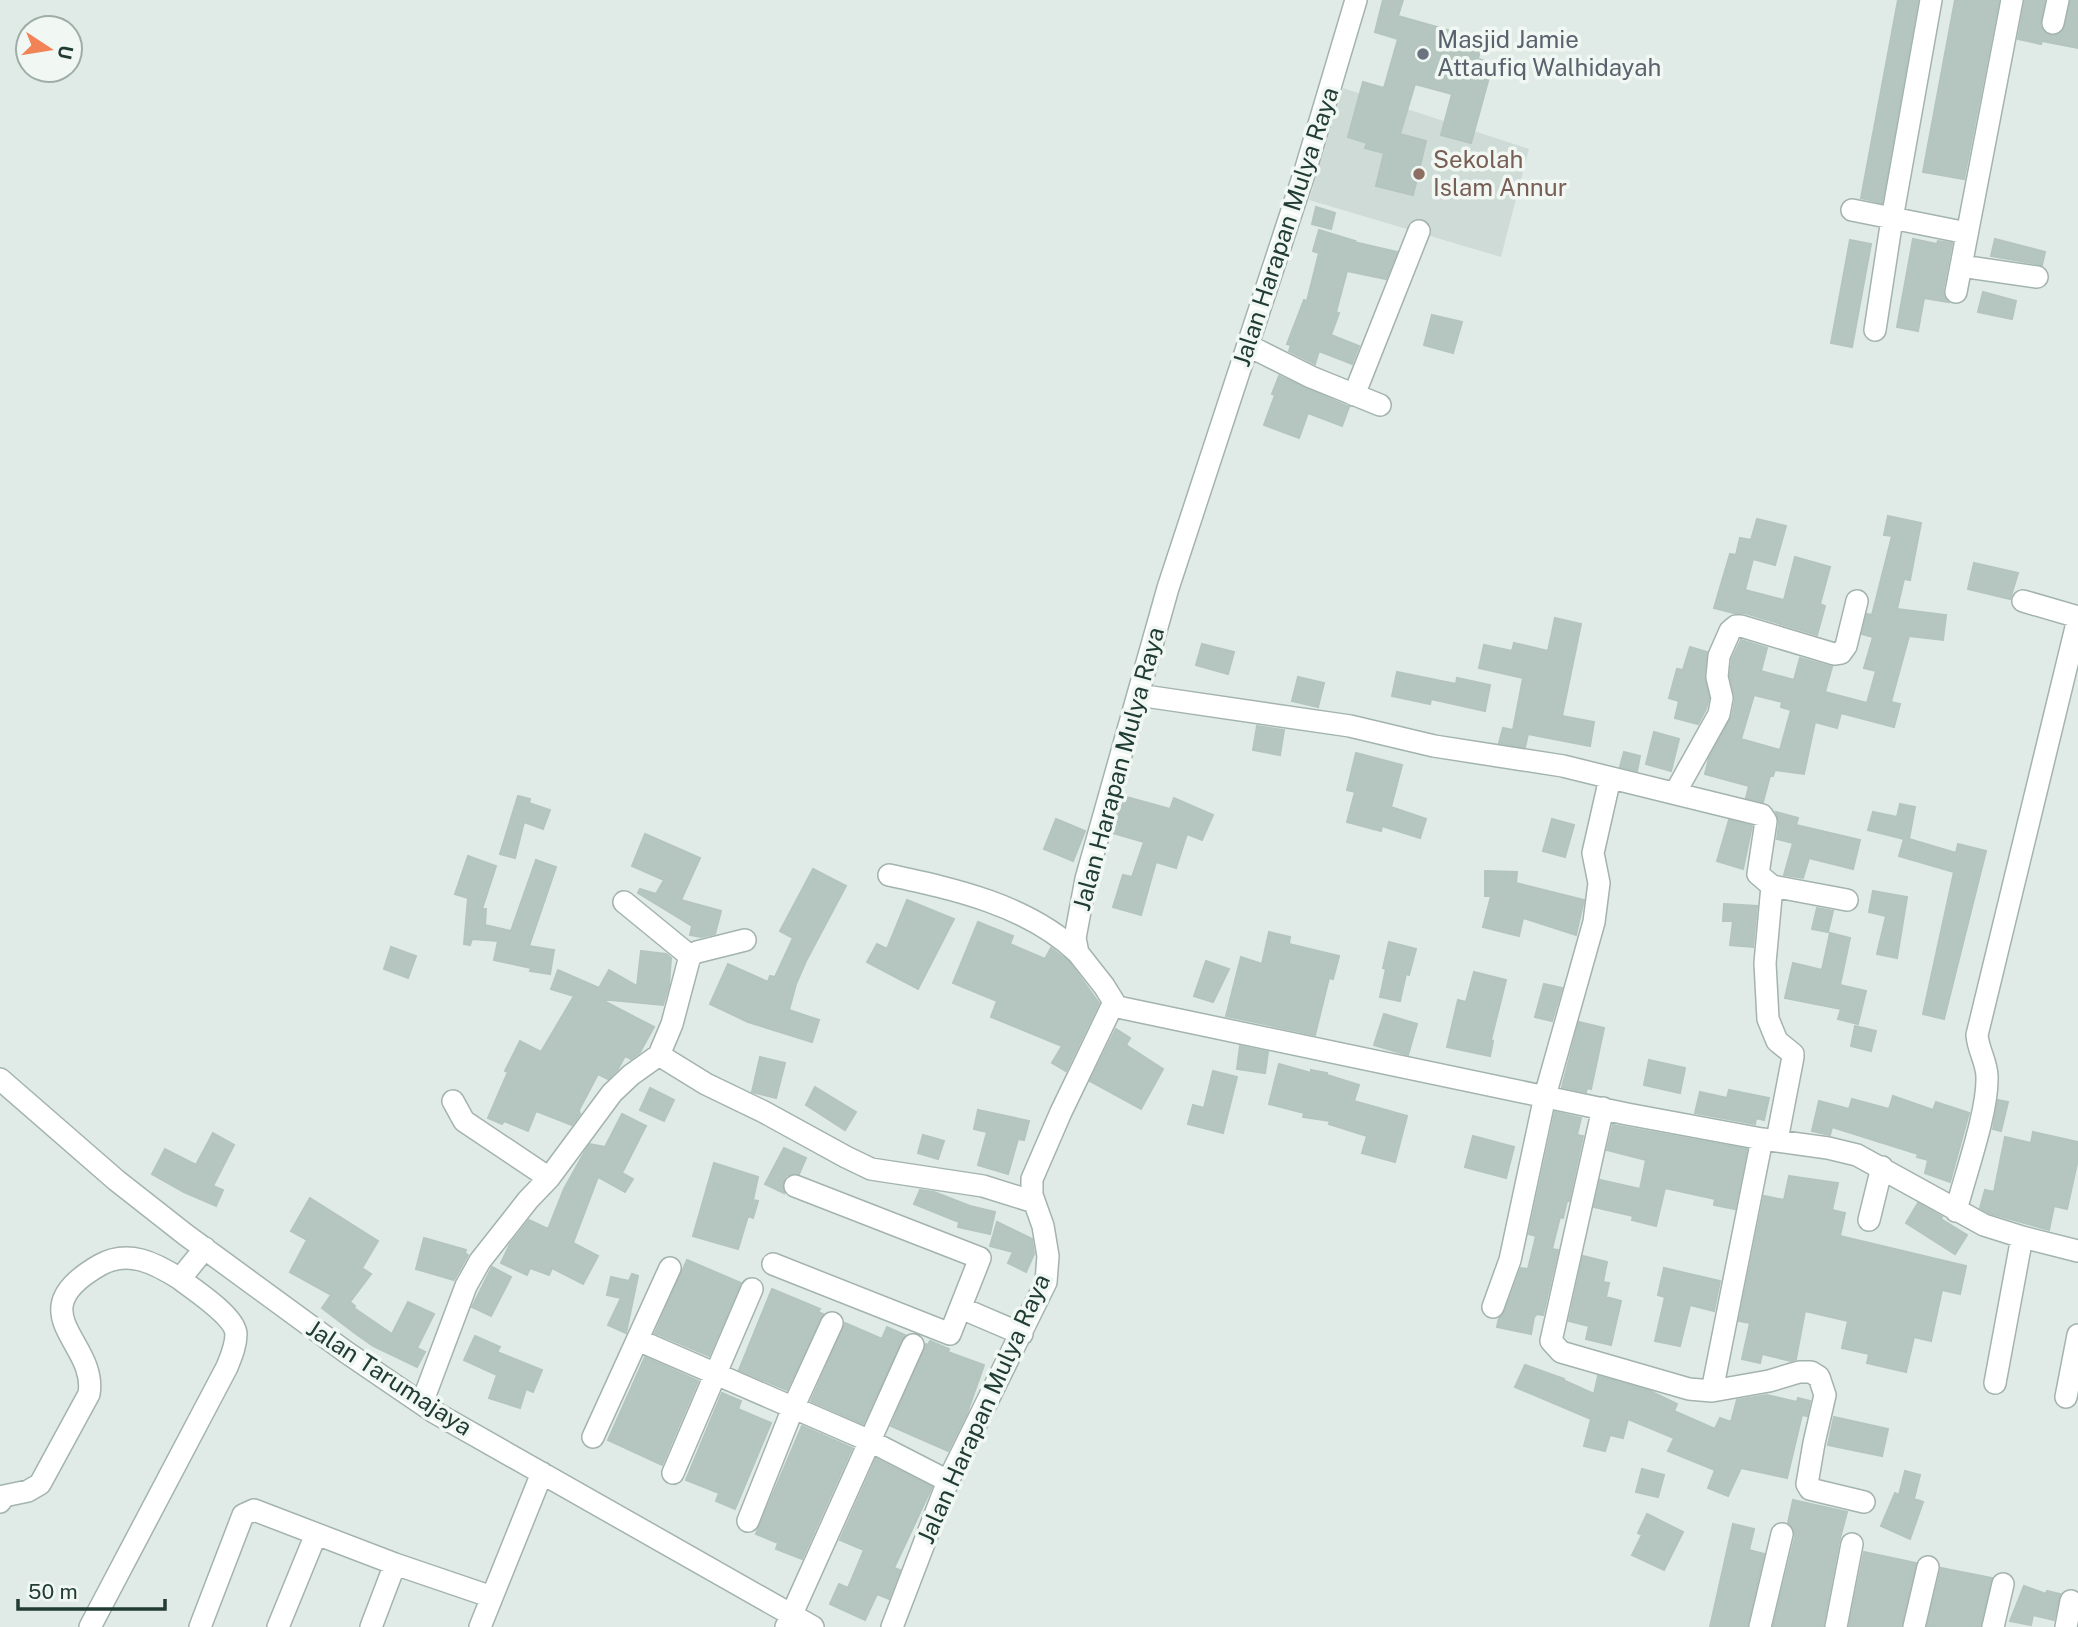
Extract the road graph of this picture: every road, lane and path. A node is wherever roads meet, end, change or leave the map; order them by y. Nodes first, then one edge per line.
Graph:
1 (1356, 0) edge
2 (1931, 0) edge
3 (2012, 0) edge
4 (2057, 0) edge
5 (2053, 23) dead end
6 (1852, 210) dead end
7 (1892, 219) junction
8 (1419, 231) dead end
9 (1968, 233) junction
10 (1961, 266) junction
11 (2037, 277) dead end
12 (1956, 292) dead end
13 (1875, 330) dead end
14 (1249, 345) junction
15 (1354, 395) junction
16 (1380, 405) dead end
17 (1857, 601) dead end
18 (2023, 601) dead end
19 (2078, 618) edge
20 (1138, 695) junction
21 (1610, 778) junction
22 (1675, 793) junction
23 (889, 875) dead end
24 (1772, 886) junction
25 (1847, 900) dead end
26 (624, 902) dead end
27 (745, 940) dead end
28 (1078, 953) junction
29 (690, 956) junction
30 (1113, 1006) junction
31 (659, 1055) junction
32 (0, 1079) edge
33 (1545, 1096) junction
34 (453, 1101) dead end
35 (1603, 1108) junction
36 (1769, 1139) junction
37 (1881, 1167) junction
38 (549, 1178) junction
39 (796, 1186) dead end
40 (1034, 1202) junction
41 (1956, 1211) junction
42 (1870, 1220) dead end
43 (2022, 1237) junction
44 (205, 1248) junction
45 (2078, 1251) edge
46 (773, 1264) dead end
47 (670, 1268) dead end
48 (180, 1279) junction
49 (752, 1289) dead end
50 (1493, 1307) dead end
51 (961, 1308) junction
52 (832, 1323) dead end
53 (1022, 1334) junction
54 (2078, 1335) edge
55 (638, 1340) junction
56 (913, 1345) dead end
57 (715, 1375) junction
58 (1995, 1383) dead end
59 (1712, 1391) junction
60 (2066, 1397) dead end
61 (422, 1403) junction
62 (793, 1408) junction
63 (593, 1437) dead end
64 (870, 1441) junction
65 (542, 1472) junction
66 (673, 1473) dead end
67 (948, 1481) junction
68 (2, 1499) edge
69 (1864, 1502) dead end
70 (748, 1521) dead end
71 (316, 1534) junction
72 (1782, 1534) dead end
73 (1852, 1544) dead end
74 (395, 1564) junction
75 (1928, 1567) dead end
76 (2003, 1584) dead end
77 (492, 1597) junction
78 (2071, 1601) dead end
79 (788, 1621) edge
80 (90, 1627) edge
81 (200, 1627) edge
82 (278, 1627) edge
83 (371, 1627) edge
84 (480, 1627) edge
85 (813, 1627) edge
86 (891, 1627) edge
87 (1760, 1627) edge
88 (1836, 1627) edge
89 (1914, 1627) edge
90 (1993, 1627) edge
91 (2066, 1627) edge

1 - 14 street, Jalan Harapan Mulya Raya
2 - 7 street
3 - 9 street
4 - 5 street
6 - 7 street
7 - 9 street
7 - 13 street
8 - 15 street
9 - 10 street
10 - 11 street
10 - 12 street
14 - 15 street
14 - 20 street, Jalan Harapan Mulya Raya
15 - 16 street
17 - 22 street
18 - 19 street
19 - 41 street
20 - 21 street
20 - 28 street, Jalan Harapan Mulya Raya
21 - 22 street
21 - 33 street
22 - 24 street
23 - 28 street
24 - 25 street
24 - 36 street
26 - 29 street
27 - 29 street
28 - 30 street
29 - 31 street
30 - 33 street
30 - 40 street, Jalan Harapan Mulya Raya
31 - 38 street
31 - 40 street
32 - 44 street, Jalan Tarumajaya
33 - 35 street
33 - 50 street
34 - 38 street
35 - 36 street
35 - 59 street
36 - 37 street
36 - 59 street
37 - 41 street
37 - 42 street
38 - 61 street
39 - 51 street
40 - 53 street, Jalan Harapan Mulya Raya
41 - 43 street
43 - 45 street
43 - 58 street
44 - 48 street
44 - 61 street, Jalan Tarumajaya
46 - 51 street
47 - 55 street
48 - 68 street
48 - 80 street
49 - 57 street
51 - 53 street
52 - 62 street
53 - 67 street, Jalan Harapan Mulya Raya
54 - 60 street
55 - 57 street
55 - 63 street
56 - 64 street
57 - 62 street
57 - 66 street
59 - 69 street
61 - 65 street, Jalan Tarumajaya
62 - 64 street
62 - 70 street
64 - 67 street
64 - 79 street
65 - 77 street
65 - 79 street, Jalan Tarumajaya
67 - 86 street, Jalan Harapan Mulya Raya
71 - 74 street
71 - 81 street
71 - 82 street
72 - 87 street
73 - 88 street
74 - 77 street
74 - 83 street
75 - 89 street
76 - 90 street
77 - 84 street
78 - 91 street
79 - 85 street, Jalan Tarumajaya

